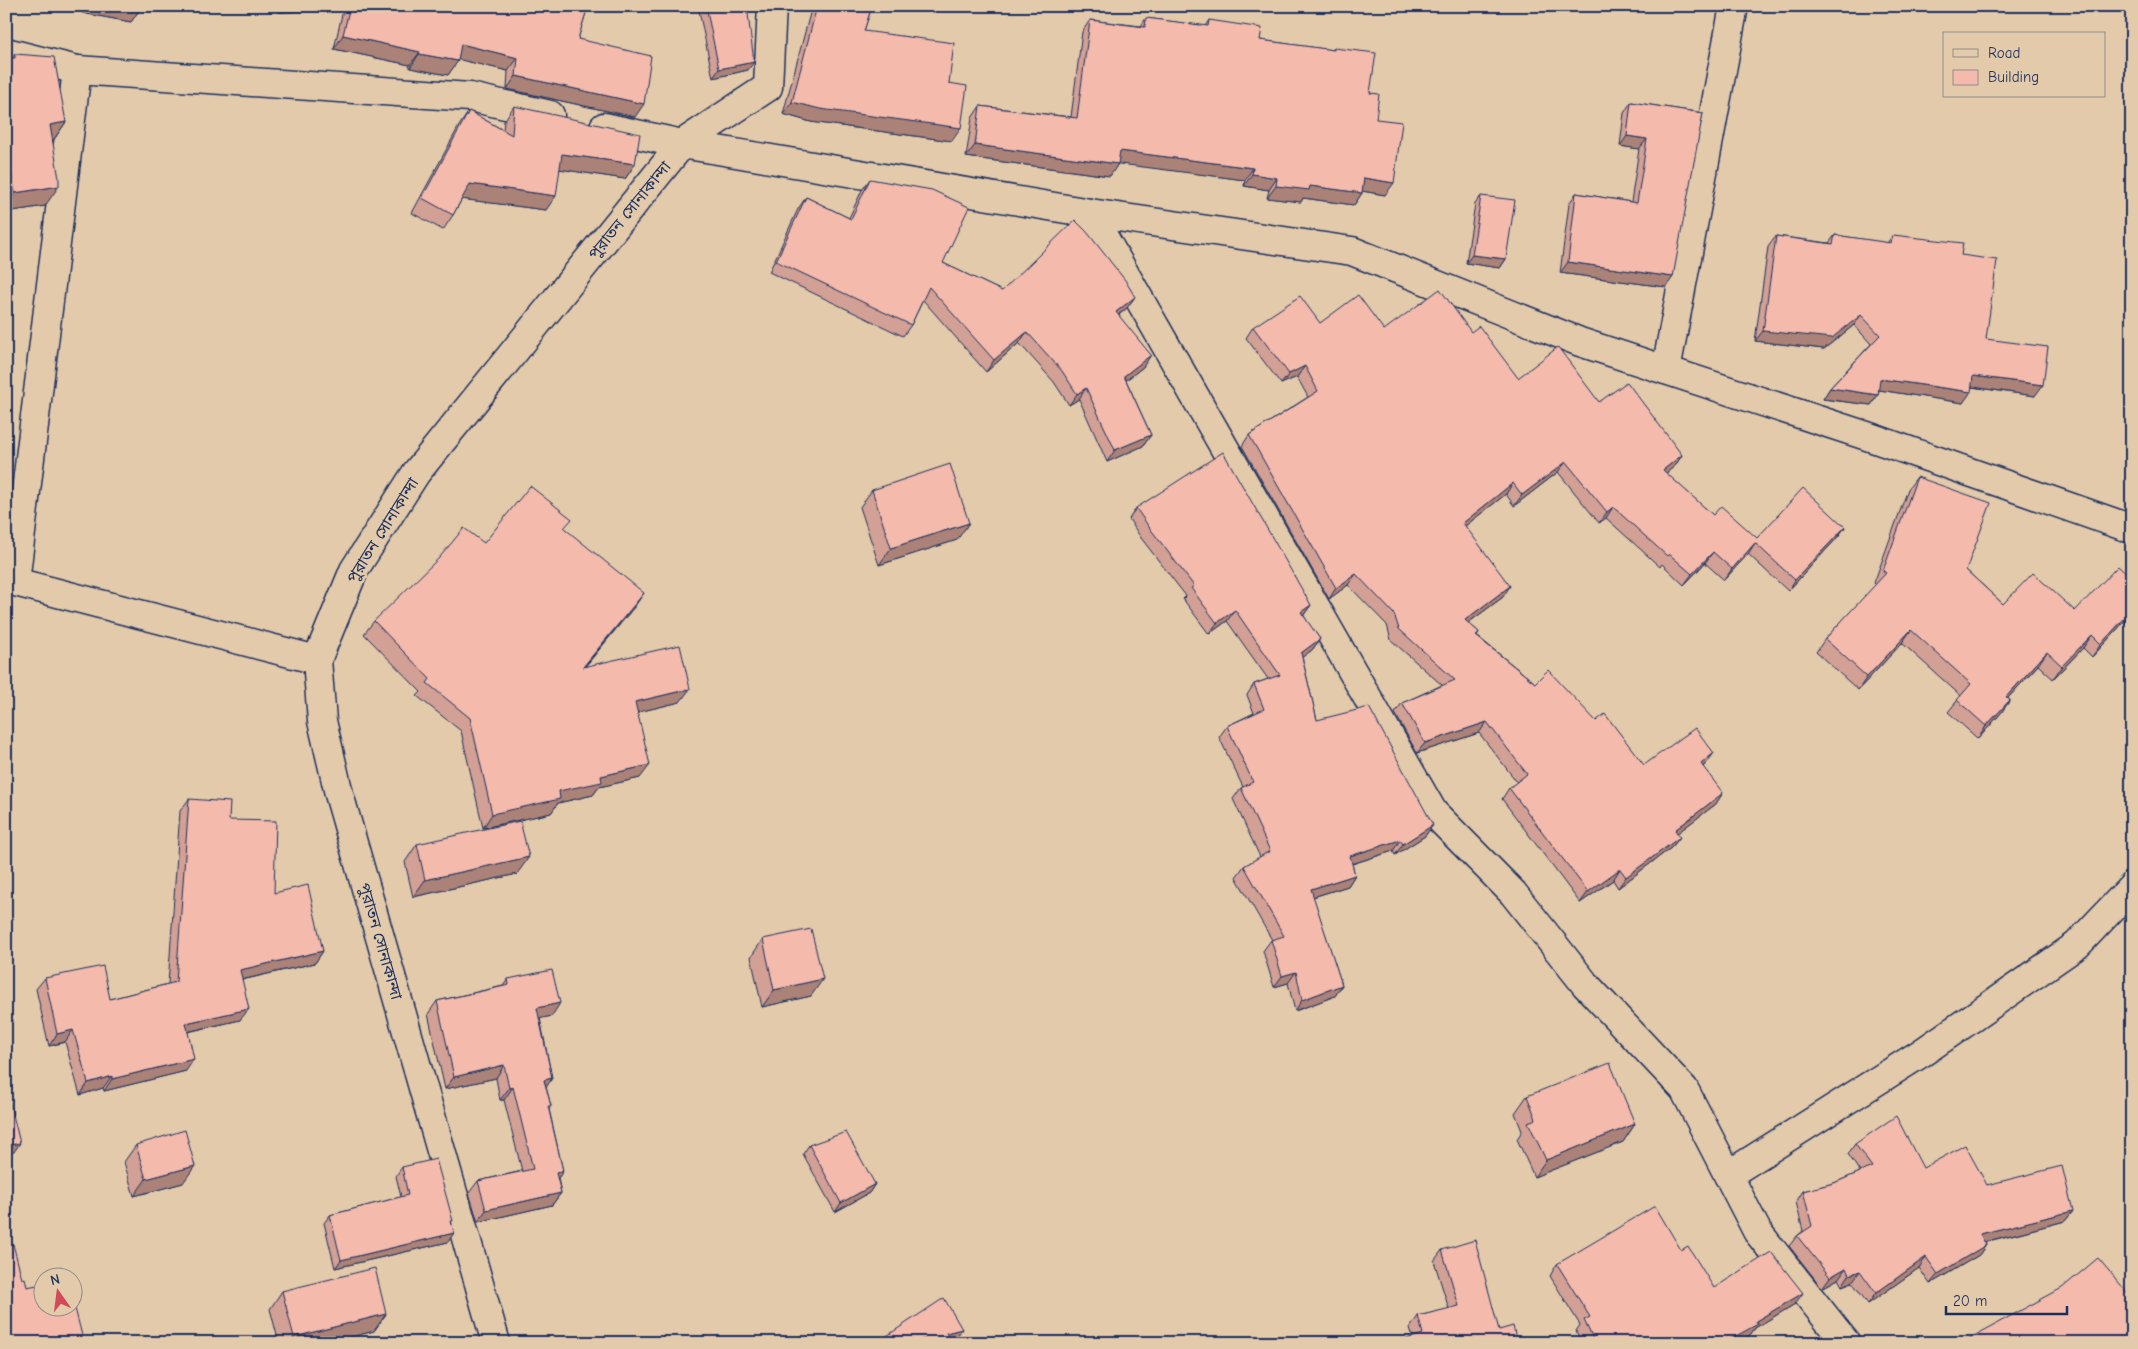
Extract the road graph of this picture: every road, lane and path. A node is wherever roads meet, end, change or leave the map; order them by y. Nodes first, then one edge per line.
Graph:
1 (772, 6) edge
2 (1734, 6) edge
3 (6, 52) edge
4 (77, 70) junction
5 (682, 144) junction
6 (1090, 213) junction
7 (1666, 370) junction
8 (2132, 528) edge
9 (317, 660) junction
10 (2132, 887) edge
11 (1728, 1175) junction
12 (496, 1343) edge
13 (1846, 1343) edge

1 - 5 street, পুরাতন সোনাকান্দা
2 - 7 street
3 - 4 street
4 - 5 street
4 - 9 street
5 - 6 street
5 - 9 street, পুরাতন সোনাকান্দা
6 - 7 street
6 - 11 street
7 - 8 street
9 - 12 street, পুরাতন সোনাকান্দা
10 - 11 street
11 - 13 street

